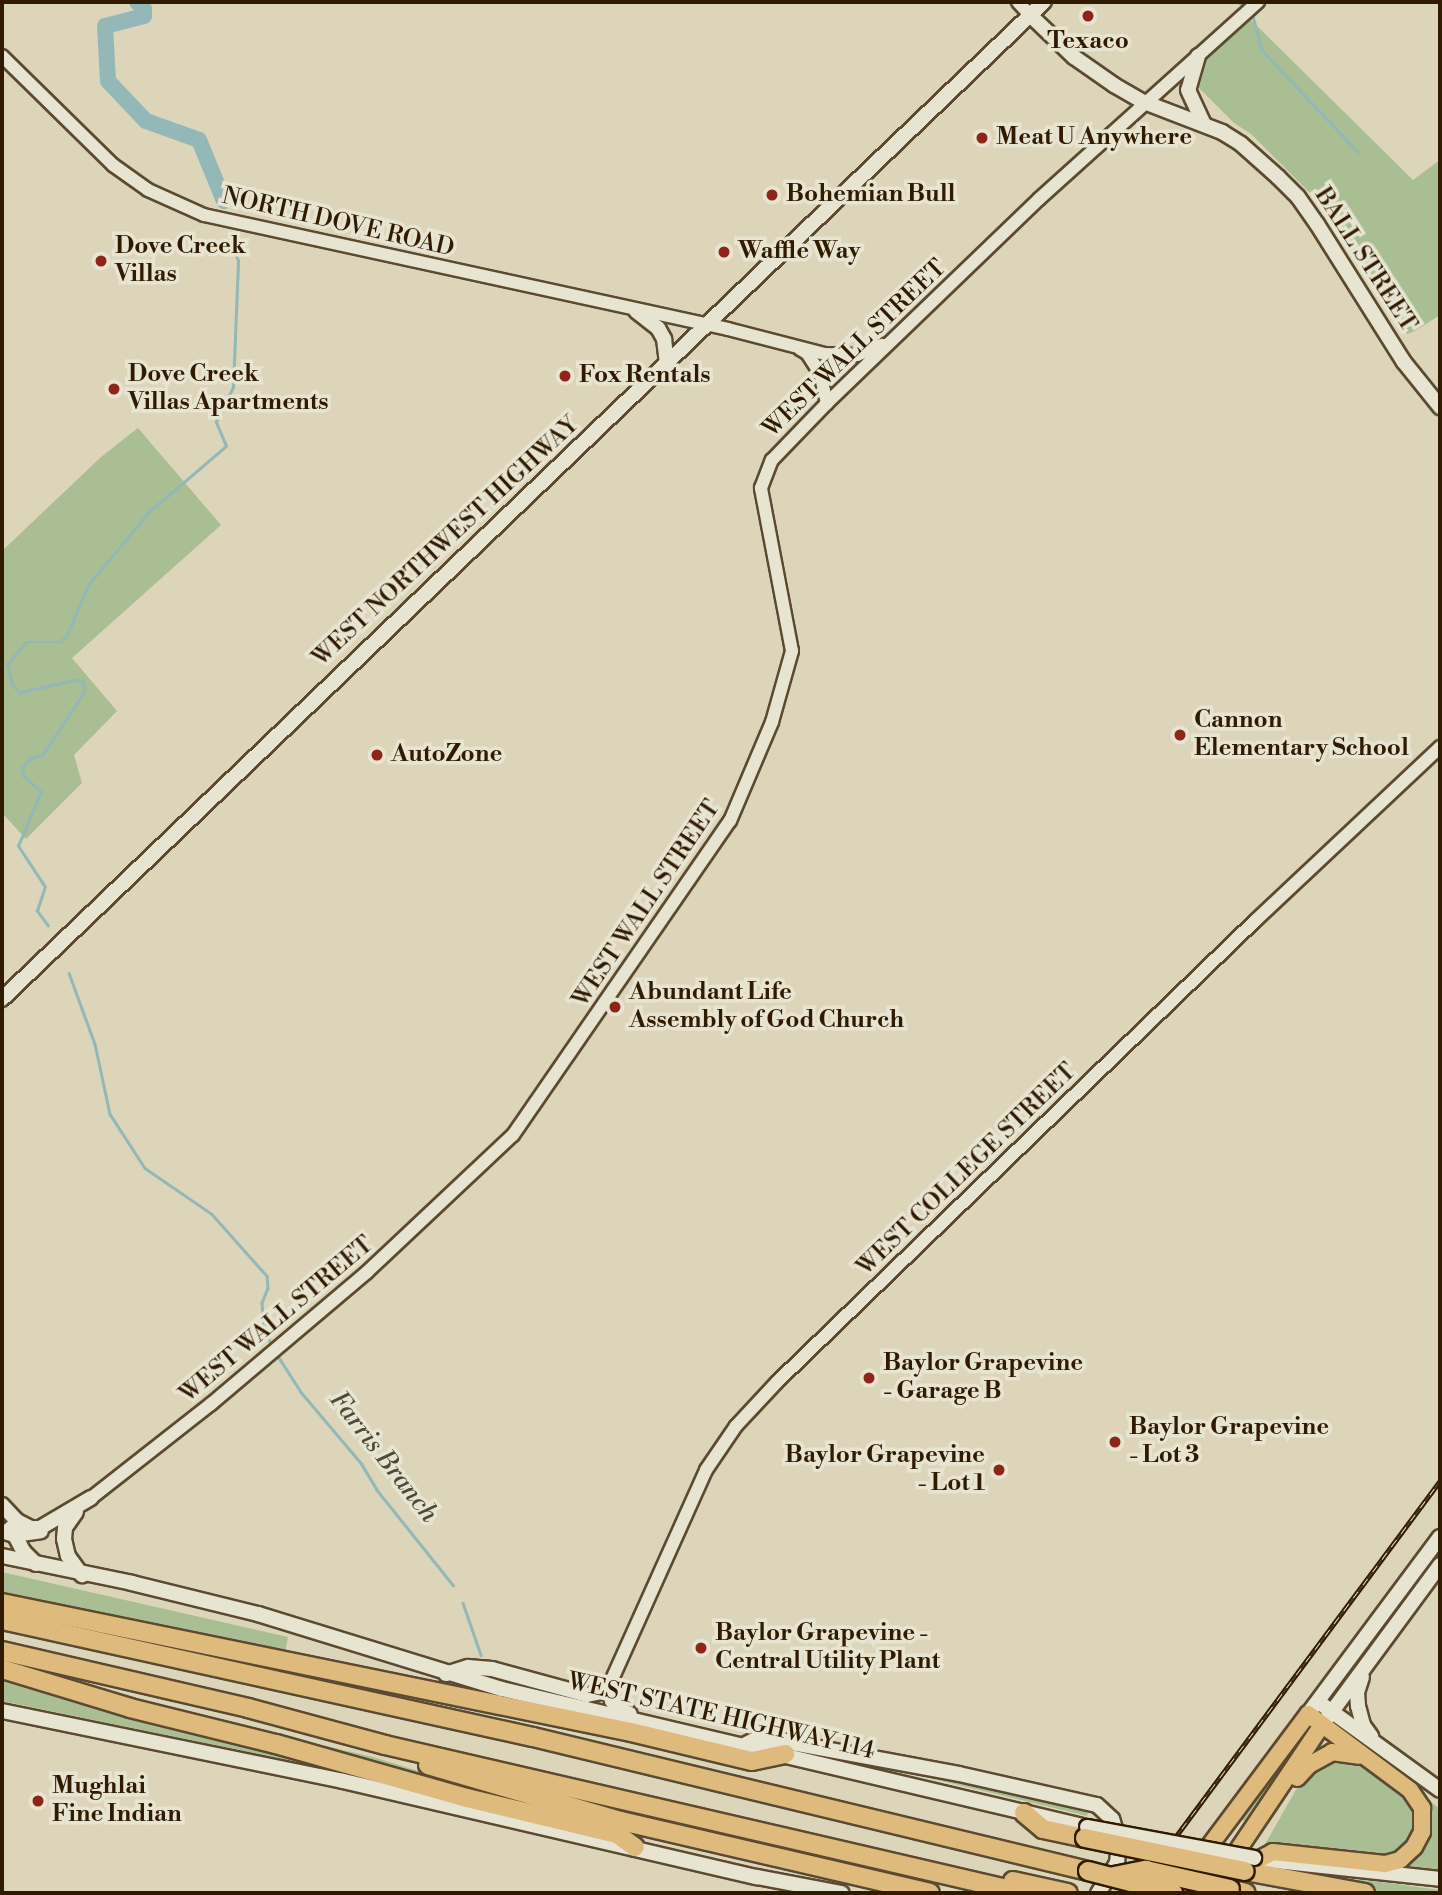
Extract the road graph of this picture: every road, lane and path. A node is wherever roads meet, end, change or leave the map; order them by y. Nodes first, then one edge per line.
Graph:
1 (1018, 2) edge
2 (1044, 2) edge
3 (1258, 2) edge
4 (1030, 15) junction
5 (1198, 55) junction
6 (2, 56) edge
7 (1144, 102) junction
8 (1204, 124) junction
9 (636, 311) junction
10 (713, 326) junction
11 (892, 340) junction
12 (797, 347) junction
13 (667, 365) junction
14 (827, 403) junction
15 (1440, 407) edge
16 (1440, 747) edge
17 (2, 999) edge
18 (91, 1498) junction
19 (2, 1505) edge
20 (2, 1511) edge
21 (8, 1533) edge
22 (1440, 1537) edge
23 (2, 1556) edge
24 (37, 1564) junction
25 (1440, 1565) edge
26 (82, 1575) junction
27 (2, 1603) edge
28 (2, 1620) edge
29 (2, 1651) edge
30 (1366, 1665) junction
31 (2, 1669) edge
32 (446, 1674) junction
33 (609, 1686) junction
34 (1312, 1708) junction
35 (2, 1711) edge
36 (1327, 1718) junction
37 (650, 1724) junction
38 (1376, 1743) junction
39 (746, 1744) junction
40 (384, 1745) junction
41 (785, 1754) junction
42 (1364, 1757) junction
43 (1440, 1790) edge
44 (1024, 1813) joint
45 (1247, 1838) junction
46 (635, 1847) junction
47 (1253, 1863) junction
48 (1114, 1876) junction
49 (772, 1878) junction
50 (1440, 1879) edge
51 (979, 1882) junction
52 (1238, 1891) edge
53 (795, 1893) edge
54 (842, 1893) edge
55 (930, 1893) edge
56 (1024, 1893) edge
57 (1068, 1893) edge
58 (1098, 1893) edge
59 (1173, 1893) edge
60 (1209, 1893) edge
61 (1364, 1893) edge

1 - 4 street
2 - 4 main road, WEST NORTHWEST HIGHWAY
3 - 5 street, WEST WALL STREET
4 - 7 main road, BALL STREET
4 - 10 main road, WEST NORTHWEST HIGHWAY
5 - 7 street, WEST WALL STREET
5 - 8 main road
6 - 9 street, NORTH DOVE ROAD
7 - 8 main road, BALL STREET
7 - 11 street, WEST WALL STREET
8 - 15 main road, BALL STREET
9 - 10 street, NORTH DOVE ROAD
9 - 13 main road
10 - 12 street, NORTH DOVE ROAD
10 - 13 main road, WEST NORTHWEST HIGHWAY
11 - 12 street, NORTH DOVE ROAD
11 - 14 street, WEST WALL STREET
12 - 14 street
13 - 17 main road, WEST NORTHWEST HIGHWAY
14 - 18 street, WEST WALL STREET
16 - 33 street, WEST COLLEGE STREET
18 - 19 main road
18 - 21 main road
18 - 26 main road
20 - 21 main road
21 - 24 main road
22 - 34 main road
23 - 24 main road, WEST STATE HIGHWAY 114
24 - 26 main road, WEST STATE HIGHWAY 114
25 - 30 main road
26 - 32 main road, WEST STATE HIGHWAY 114
27 - 41 highway
28 - 48 highway, bridge
29 - 40 highway
30 - 36 main road
30 - 38 main road
31 - 46 highway
32 - 33 main road
32 - 37 main road, WEST STATE HIGHWAY 114
33 - 37 main road
34 - 36 main road
34 - 59 main road
35 - 46 main road
36 - 38 main road
36 - 42 main road
36 - 45 main road
37 - 39 main road, WEST STATE HIGHWAY 114
38 - 43 main road
39 - 41 main road, WEST STATE HIGHWAY 114
39 - 58 main road
40 - 51 highway
40 - 55 highway
41 - 44 main road, WEST STATE HIGHWAY 114
42 - 45 main road
42 - 47 main road
44 - 47 highway, bridge
45 - 60 main road
46 - 49 main road
47 - 50 main road
47 - 61 highway
48 - 52 highway, bridge
48 - 59 highway, bridge
49 - 53 main road
49 - 54 main road
51 - 56 highway
51 - 57 highway

